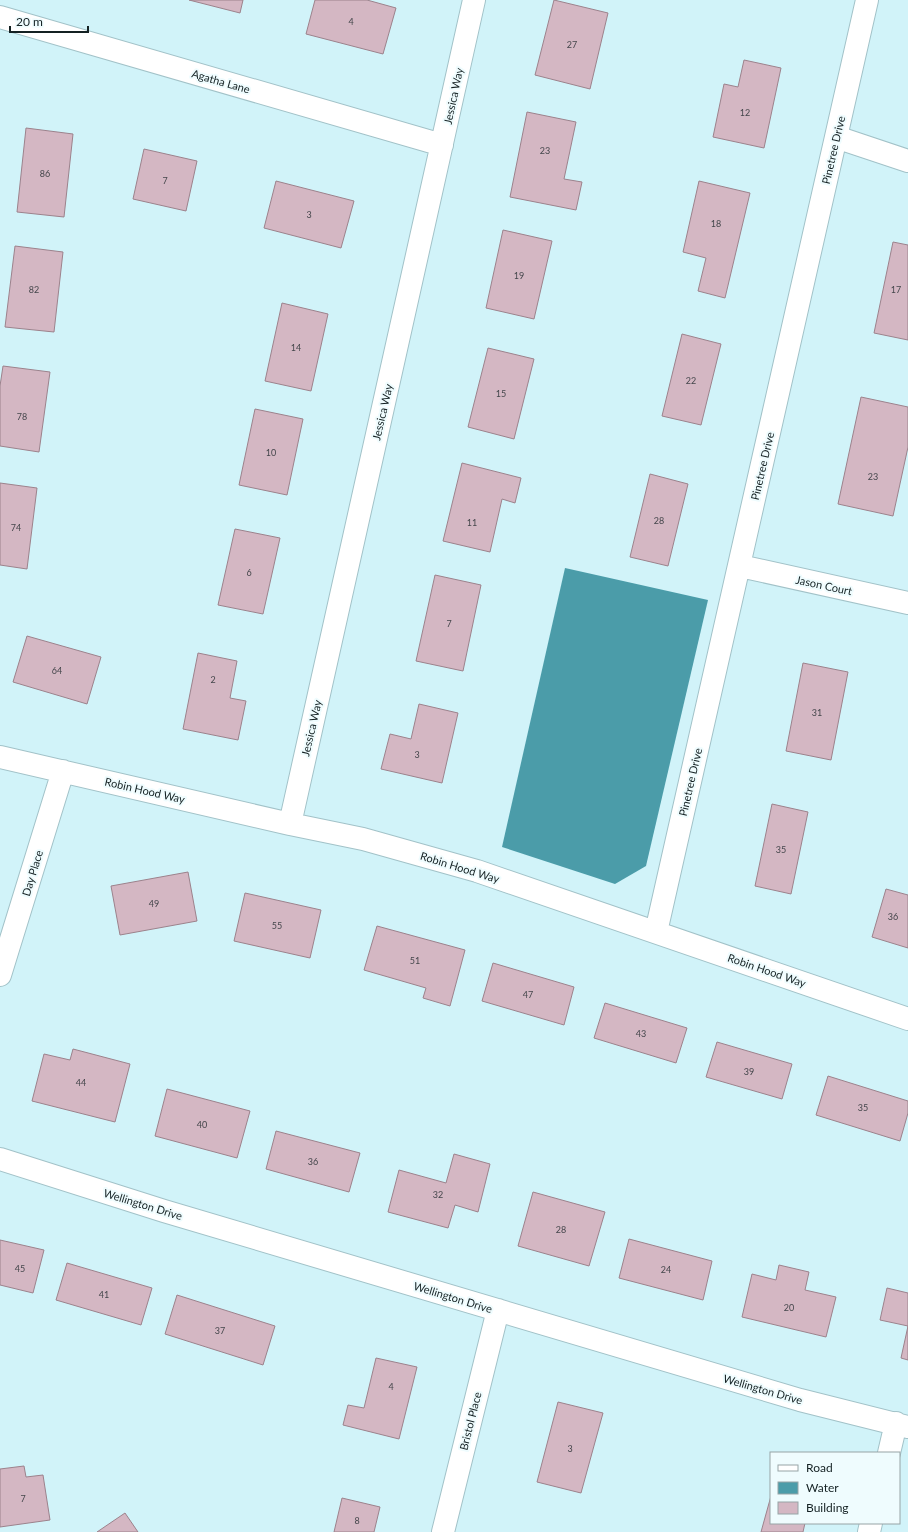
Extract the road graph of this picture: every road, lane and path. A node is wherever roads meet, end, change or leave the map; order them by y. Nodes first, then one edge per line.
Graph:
1 (474, 0) edge
2 (867, 0) edge
3 (0, 17) edge
4 (836, 137) junction
5 (442, 145) junction
6 (908, 161) edge
7 (740, 566) junction
8 (908, 603) edge
9 (0, 757) edge
10 (63, 772) junction
11 (290, 824) junction
12 (656, 932) junction
13 (0, 975) edge
14 (908, 1019) edge
15 (0, 1159) edge
16 (498, 1310) junction
17 (902, 1425) edge
18 (888, 1452) edge
19 (443, 1532) edge

1 - 5 street, Jessica Way
2 - 4 street, Pinetree Drive
3 - 5 street, Agatha Lane
4 - 6 street
4 - 7 street, Pinetree Drive
5 - 11 street, Jessica Way
7 - 8 street, Jason Court
7 - 12 street, Pinetree Drive
9 - 10 street, Robin Hood Way
10 - 11 street, Robin Hood Way
10 - 13 street, Day Place
11 - 12 street, Robin Hood Way
12 - 14 street, Robin Hood Way
15 - 16 street, Wellington Drive
16 - 17 street, Wellington Drive
16 - 19 street, Bristol Place
17 - 18 street

